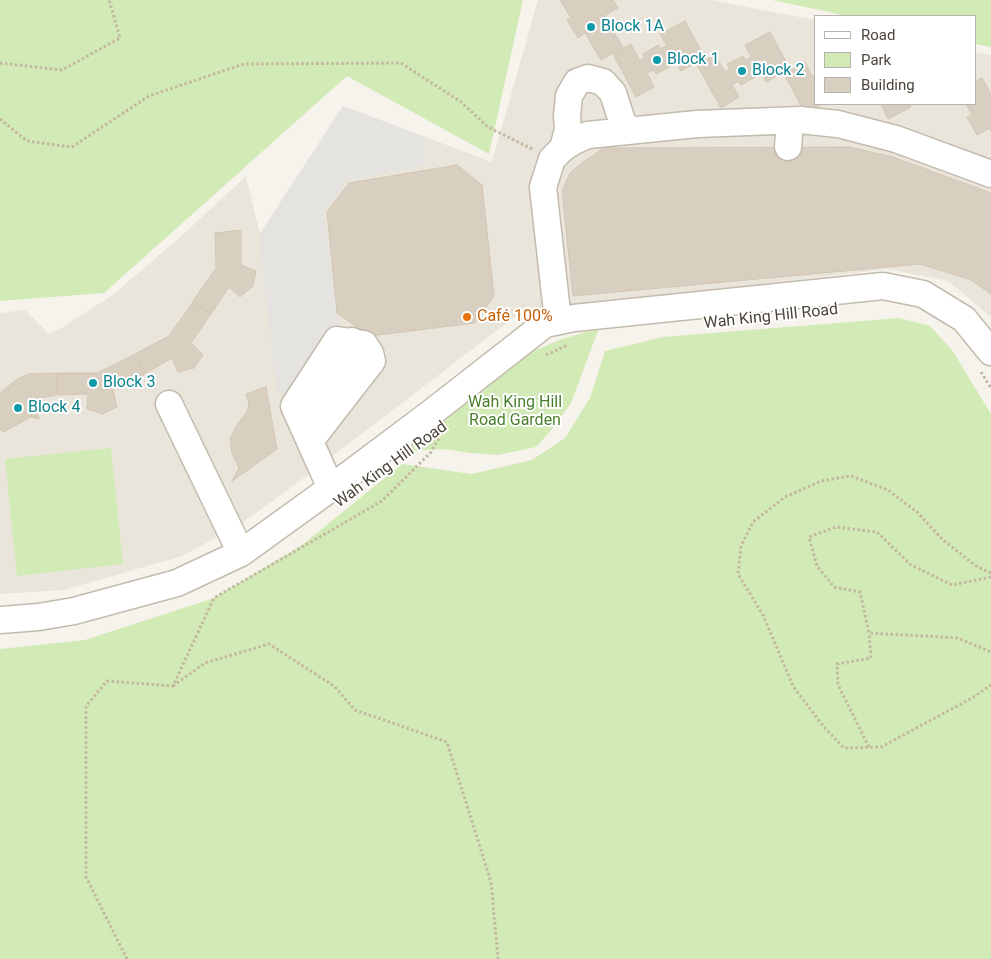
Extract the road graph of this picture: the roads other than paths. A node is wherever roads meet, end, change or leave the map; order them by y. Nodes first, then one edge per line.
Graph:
1 (790, 121) junction
2 (634, 130) junction
3 (788, 147) dead end
4 (558, 153) junction
5 (991, 174) edge
6 (558, 321) junction
7 (345, 341) dead end
8 (986, 362) edge
9 (169, 404) dead end
10 (332, 488) junction
11 (240, 553) junction
12 (0, 620) edge

1 - 2 street
1 - 3 street
1 - 5 street
2 - 4 street
2 - 4 street
4 - 6 street
6 - 8 street, Wah King Hill Road
6 - 10 street, Wah King Hill Road
7 - 10 street
9 - 11 street
10 - 11 street, Wah King Hill Road
11 - 12 street, Wah King Hill Road

